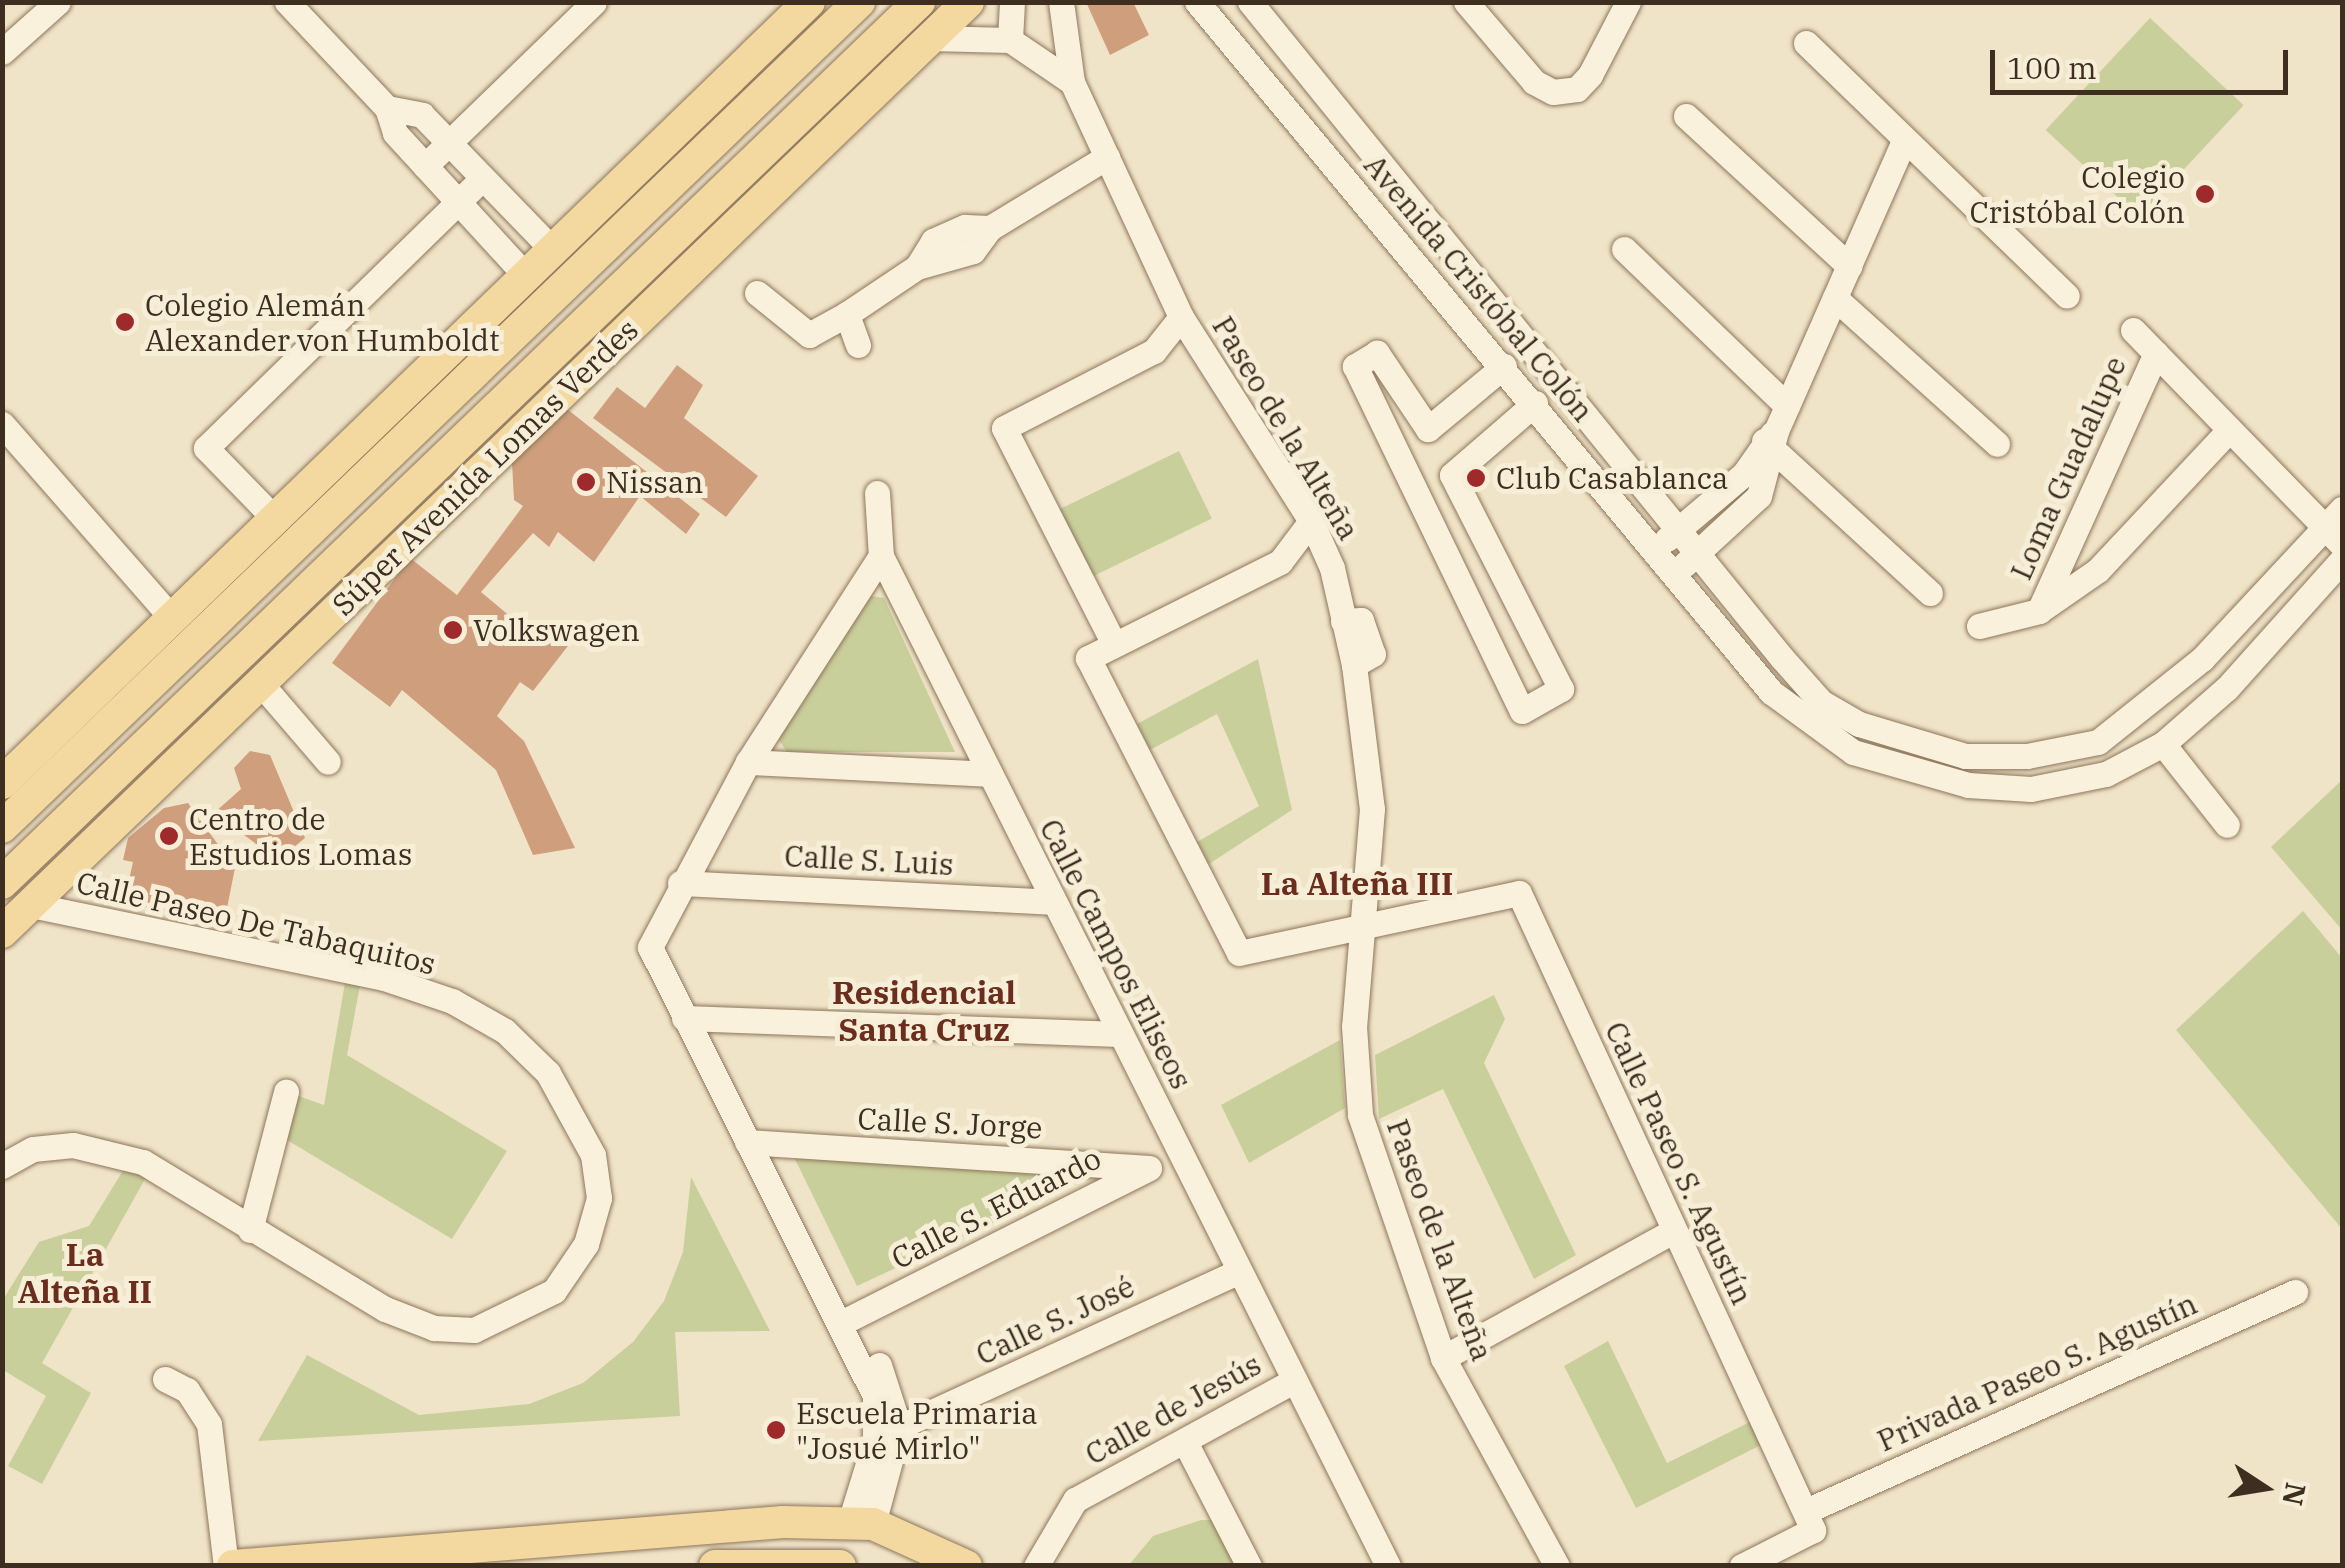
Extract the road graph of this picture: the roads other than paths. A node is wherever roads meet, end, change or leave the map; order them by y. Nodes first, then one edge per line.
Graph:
1 (287, 2) edge
2 (594, 2) edge
3 (809, 2) edge
4 (859, 2) edge
5 (919, 2) edge
6 (968, 2) edge
7 (1012, 2) edge
8 (1197, 2) edge
9 (1250, 2) edge
10 (1466, 2) edge
11 (1628, 2) edge
12 (57, 3) edge
13 (1058, 4) edge
14 (930, 38) junction
15 (1010, 40) junction
16 (1806, 43) dead end
17 (4, 47) edge
18 (1072, 82) junction
19 (388, 108) junction
20 (1686, 116) dead end
21 (447, 140) junction
22 (1904, 141) junction
23 (1108, 157) junction
24 (425, 166) junction
25 (482, 179) junction
26 (457, 202) junction
27 (1624, 248) dead end
28 (552, 249) junction
29 (1849, 266) junction
30 (525, 275) junction
31 (757, 292) dead end
32 (2067, 296) dead end
33 (1835, 298) junction
34 (846, 314) junction
35 (1181, 317) junction
36 (2133, 330) dead end
37 (858, 345) dead end
38 (1154, 351) junction
39 (2156, 353) junction
40 (1202, 356) junction
41 (437, 360) junction
42 (1504, 366) junction
43 (574, 377) junction
44 (520, 390) junction
45 (1535, 403) junction
46 (1787, 406) junction
47 (2, 424) edge
48 (2229, 430) junction
49 (405, 440) junction
50 (1771, 440) junction
51 (1997, 444) dead end
52 (878, 492) dead end
53 (275, 519) junction
54 (1311, 521) junction
55 (2337, 526) edge
56 (1679, 528) junction
57 (1652, 552) junction
58 (1698, 553) junction
59 (882, 556) junction
60 (2342, 560) edge
61 (1280, 562) junction
62 (1332, 568) junction
63 (1672, 576) junction
64 (1930, 593) dead end
65 (2039, 611) junction
66 (173, 619) junction
67 (1980, 626) dead end
68 (1114, 644) junction
69 (262, 684) junction
70 (2163, 744) junction
71 (328, 762) dead end
72 (748, 762) junction
73 (990, 774) junction
74 (2, 783) edge
75 (2226, 825) dead end
76 (2, 827) edge
77 (2, 883) edge
78 (680, 883) junction
79 (1054, 902) junction
80 (32, 905) junction
81 (1366, 921) junction
82 (2, 932) edge
83 (690, 1018) junction
84 (1120, 1034) junction
85 (286, 1092) dead end
86 (756, 1143) junction
87 (1180, 1154) junction
88 (2, 1166) edge
89 (1149, 1168) junction
90 (250, 1230) junction
91 (1673, 1231) junction
92 (1238, 1272) junction
93 (2295, 1292) dead end
94 (850, 1318) junction
95 (1443, 1358) junction
96 (165, 1379) dead end
97 (1293, 1381) junction
98 (899, 1427) junction
99 (1184, 1442) junction
100 (1806, 1512) junction
101 (861, 1523) junction
102 (229, 1566) edge
103 (715, 1566) edge
104 (840, 1566) edge
105 (966, 1566) edge
106 (1036, 1566) edge
107 (1249, 1566) edge
108 (1388, 1566) edge
109 (1557, 1566) edge
110 (1742, 1566) edge

1 - 19 street
2 - 21 street
3 - 28 main road
4 - 49 main road
5 - 44 main road, Súper Avenida Lomas Verdes
6 - 14 main road, Súper Avenida Lomas Verdes
7 - 15 street
8 - 42 street, Avenida Cristóbal Colón
9 - 56 street, Avenida Cristóbal Colón
10 - 11 street
12 - 17 street
13 - 18 street, Paseo de la Alteña
14 - 15 street
14 - 43 main road, Súper Avenida Lomas Verdes
15 - 18 street
16 - 22 street
18 - 23 street, Paseo de la Alteña
19 - 21 street
19 - 24 street
20 - 29 street
21 - 24 street
21 - 25 street
22 - 29 street
22 - 32 street
23 - 34 street
23 - 35 street, Paseo de la Alteña
24 - 26 street
25 - 26 street
25 - 28 street
26 - 30 street
26 - 53 street
27 - 46 street
28 - 30 main road
29 - 33 street
30 - 41 main road
31 - 34 street
33 - 46 street
33 - 51 street
34 - 37 street
35 - 38 street
35 - 40 street, Paseo de la Alteña
36 - 39 street, Loma Guadalupe
38 - 40 street
38 - 68 street
39 - 48 street, Loma Guadalupe
39 - 65 street, Loma Guadalupe
40 - 54 street, Paseo de la Alteña
41 - 49 main road
41 - 53 main road
42 - 45 street, Avenida Cristóbal Colón
42 - 45 street
43 - 44 main road
43 - 69 main road, Súper Avenida Lomas Verdes
44 - 77 main road, Súper Avenida Lomas Verdes
45 - 57 street, Avenida Cristóbal Colón
46 - 50 street
47 - 66 street
48 - 55 street, Loma Guadalupe
48 - 65 street
49 - 76 main road
50 - 56 street
50 - 58 street
50 - 64 street
52 - 59 street, Calle Campos Eliseos
53 - 66 main road
54 - 61 street
54 - 62 street, Paseo de la Alteña
55 - 58 street, Avenida Cristóbal Colón
56 - 57 street
56 - 58 street, Avenida Cristóbal Colón
57 - 63 street, Avenida Cristóbal Colón
58 - 63 street
59 - 72 street
59 - 73 street, Calle Campos Eliseos
60 - 70 street, Avenida Cristóbal Colón
61 - 62 street
61 - 68 street
62 - 81 street, Paseo de la Alteña
63 - 70 street, Avenida Cristóbal Colón
65 - 67 street
66 - 74 main road
68 - 81 street
69 - 71 street
69 - 80 main road, Súper Avenida Lomas Verdes
70 - 75 street
72 - 73 street
72 - 78 street
73 - 79 street, Calle Campos Eliseos
78 - 79 street, Calle S. Luis
78 - 83 street
79 - 84 street, Calle Campos Eliseos
80 - 82 main road, Súper Avenida Lomas Verdes
80 - 90 street, Calle Paseo De Tabaquitos
81 - 91 street, Calle Paseo S. Agustín
81 - 95 street, Paseo de la Alteña
83 - 84 street
83 - 86 street
84 - 87 street, Calle Campos Eliseos
85 - 90 street
86 - 89 street, Calle S. Jorge
86 - 94 street
87 - 89 street, Calle S. Eduardo
87 - 92 street, Calle Campos Eliseos
88 - 90 street, Calle Paseo De Tabaquitos
89 - 94 street, Calle S. Eduardo
91 - 95 street
91 - 100 street, Calle Paseo S. Agustín
92 - 97 street, Calle Campos Eliseos
92 - 98 street, Calle S. José
93 - 100 street, Privada Paseo S. Agustín
94 - 98 street
94 - 101 street
95 - 109 street, Paseo de la Alteña
96 - 102 street
97 - 99 street, Calle de Jesús
97 - 108 street, Calle de Jesús
98 - 101 street
99 - 106 street, Calle de Jesús
99 - 107 street
100 - 110 street
101 - 102 main road
101 - 105 main road
103 - 104 main road

